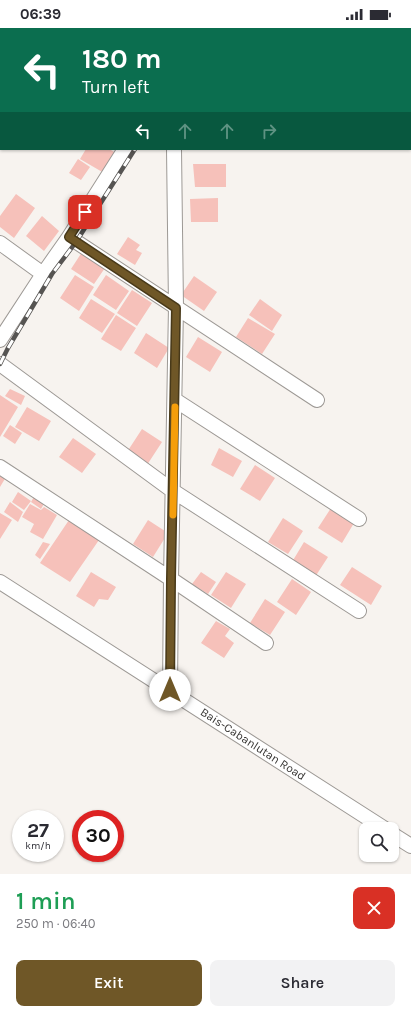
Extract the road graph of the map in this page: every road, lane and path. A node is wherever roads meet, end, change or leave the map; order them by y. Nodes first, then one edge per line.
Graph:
1 (124, 150) edge
2 (174, 150) edge
3 (69, 237) junction
4 (0, 243) edge
5 (43, 274) junction
6 (176, 308) junction
7 (0, 340) edge
8 (0, 364) edge
9 (175, 400) junction
10 (317, 400) dead end
11 (0, 467) edge
12 (173, 491) junction
13 (359, 519) dead end
14 (171, 579) junction
15 (0, 582) edge
16 (359, 611) dead end
17 (266, 643) dead end
18 (170, 690) junction
19 (374, 822) edge
20 (399, 838) edge
21 (411, 846) edge

1 - 3 street
2 - 6 street
3 - 5 street
3 - 6 street
4 - 5 street
5 - 7 street
6 - 9 street
6 - 10 street
8 - 12 street
9 - 12 street
9 - 13 street
11 - 14 street
12 - 14 street
12 - 16 street
14 - 17 street
14 - 18 street
15 - 18 street, Bais-Cabanlutan Road
18 - 19 street, Bais-Cabanlutan Road
20 - 21 street

